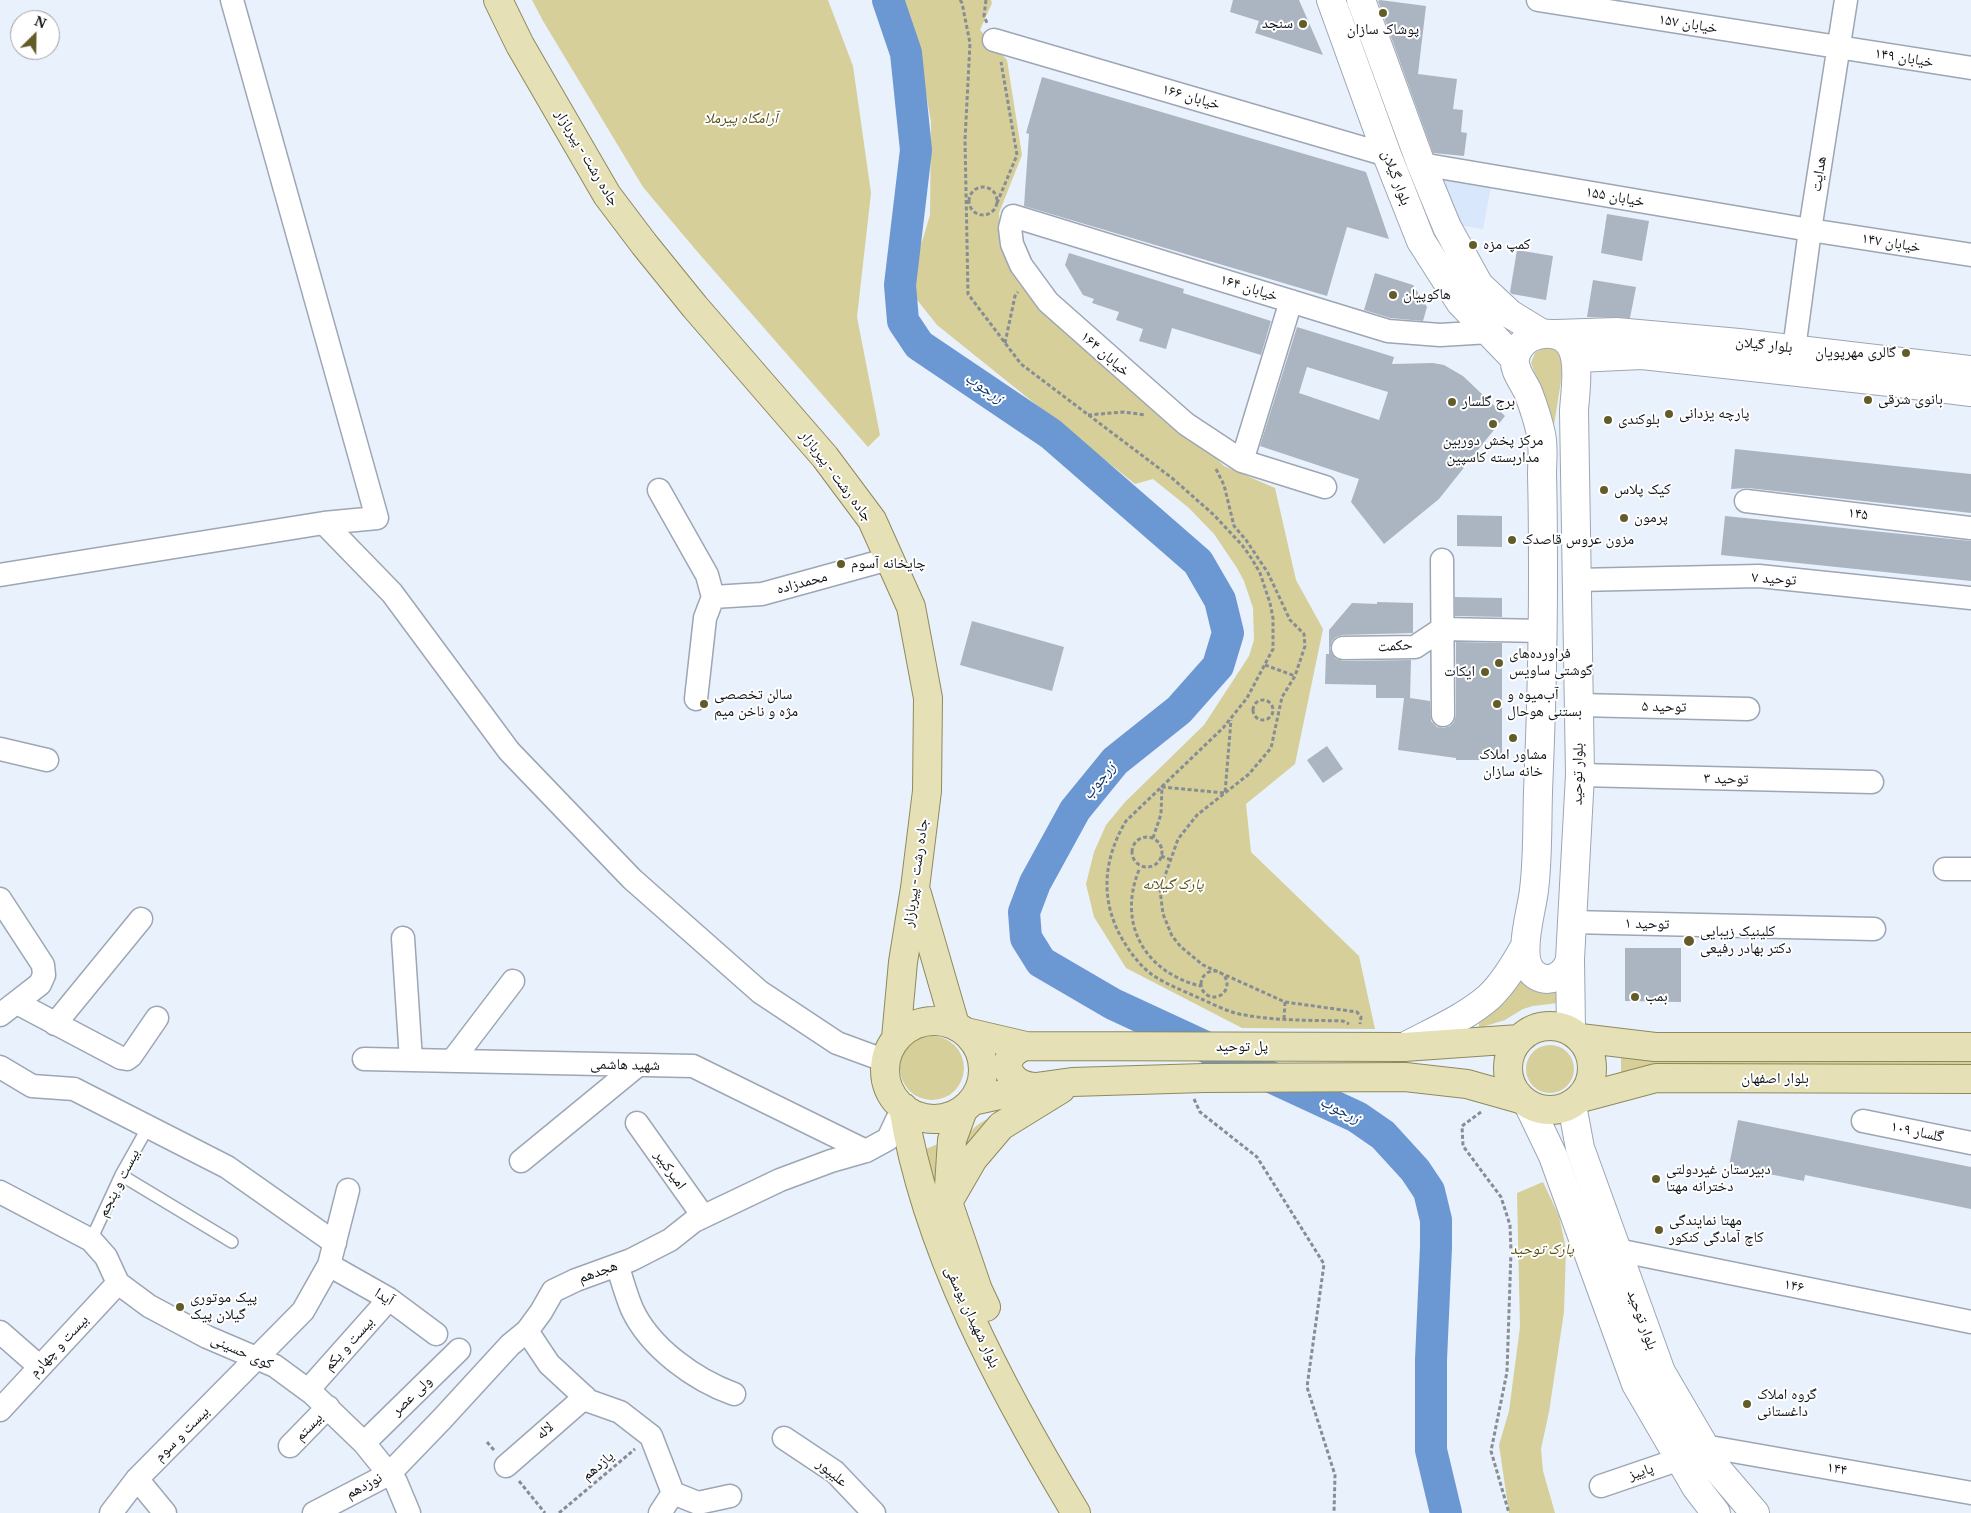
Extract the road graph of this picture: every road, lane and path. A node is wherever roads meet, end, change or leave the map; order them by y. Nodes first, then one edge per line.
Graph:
1 (232, 0) edge
2 (498, 0) edge
3 (960, 0) edge
4 (986, 0) edge
5 (1331, 0) edge
6 (1361, 0) edge
7 (1538, 0) edge
8 (1846, 0) edge
9 (994, 40) junction
10 (1838, 48) junction
11 (1971, 68) edge
12 (1387, 155) junction
13 (1421, 164) junction
14 (1001, 212) junction
15 (1810, 230) junction
16 (1971, 255) edge
17 (1026, 296) dead end
18 (1291, 301) junction
19 (1490, 332) junction
20 (1548, 334) junction
21 (1005, 343) junction
22 (1794, 349) junction
23 (1515, 359) junction
24 (1576, 362) junction
25 (1971, 370) edge
26 (1971, 392) edge
27 (1088, 415) junction
28 (1150, 416) dead end
29 (1242, 461) junction
30 (1213, 466) dead end
31 (1325, 486) dead end
32 (660, 490) dead end
33 (1746, 501) dead end
34 (324, 523) junction
35 (1971, 528) edge
36 (889, 559) junction
37 (1442, 560) dead end
38 (0, 575) edge
39 (1577, 580) junction
40 (713, 597) junction
41 (1971, 598) edge
42 (1442, 629) junction
43 (1543, 631) junction
44 (1343, 648) dead end
45 (1265, 665) junction
46 (1295, 676) junction
47 (1247, 698) junction
48 (696, 699) dead end
49 (1255, 703) junction
50 (1579, 705) junction
51 (1748, 709) dead end
52 (1442, 715) dead end
53 (1272, 716) junction
54 (1278, 717) junction
55 (1231, 718) junction
56 (0, 748) edge
57 (47, 760) dead end
58 (1580, 775) junction
59 (1872, 782) dead end
60 (1162, 787) junction
61 (1225, 793) junction
62 (1153, 838) junction
63 (1162, 856) junction
64 (1171, 860) junction
65 (1945, 869) dead end
66 (1971, 869) edge
67 (1139, 870) dead end
68 (916, 888) junction
69 (0, 899) edge
70 (141, 919) dead end
71 (1571, 922) junction
72 (1874, 929) dead end
73 (403, 938) dead end
74 (1525, 952) junction
75 (1570, 960) junction
76 (1218, 972) junction
77 (513, 981) dead end
78 (1200, 986) junction
79 (1208, 996) junction
80 (1206, 1001) junction
81 (1285, 1002) junction
82 (8, 1009) edge
83 (157, 1018) dead end
84 (1284, 1019) junction
85 (55, 1024) junction
86 (960, 1029) junction
87 (1576, 1034) junction
88 (1519, 1038) junction
89 (1026, 1046) junction
90 (1404, 1047) junction
91 (1971, 1047) edge
92 (891, 1049) junction
93 (364, 1059) dead end
94 (411, 1060) junction
95 (452, 1061) junction
96 (638, 1065) junction
97 (0, 1067) edge
98 (1194, 1078) junction
99 (1971, 1079) edge
100 (1072, 1082) junction
101 (1036, 1087) junction
102 (1480, 1087) junction
103 (1525, 1102) junction
104 (1576, 1102) junction
105 (967, 1106) junction
106 (903, 1107) junction
107 (1864, 1121) dead end
108 (637, 1123) dead end
109 (148, 1127) junction
110 (1971, 1143) edge
111 (1580, 1148) junction
112 (866, 1151) junction
113 (1553, 1156) junction
114 (521, 1161) dead end
115 (121, 1175) junction
116 (348, 1190) dead end
117 (0, 1192) edge
118 (948, 1202) junction
119 (703, 1216) junction
120 (91, 1240) junction
121 (232, 1242) dead end
122 (335, 1243) junction
123 (1617, 1250) junction
124 (329, 1265) junction
125 (617, 1265) junction
126 (118, 1283) junction
127 (389, 1299) junction
128 (1971, 1322) edge
129 (526, 1331) junction
130 (0, 1332) edge
131 (436, 1334) dead end
132 (460, 1350) dead end
133 (257, 1358) junction
134 (40, 1367) junction
135 (308, 1390) junction
136 (734, 1394) dead end
137 (585, 1397) junction
138 (328, 1407) junction
139 (0, 1410) edge
140 (651, 1436) junction
141 (784, 1438) dead end
142 (364, 1443) junction
143 (290, 1446) dead end
144 (1704, 1446) junction
145 (1680, 1459) junction
146 (506, 1466) dead end
147 (389, 1474) junction
148 (137, 1479) junction
149 (1601, 1486) dead end
150 (673, 1493) junction
151 (1971, 1493) edge
152 (730, 1496) dead end
153 (111, 1513) edge
154 (165, 1513) edge
155 (314, 1513) edge
156 (409, 1513) edge
157 (559, 1513) edge
158 (660, 1513) edge
159 (874, 1513) edge
160 (1076, 1513) edge
161 (1091, 1513) edge
162 (1334, 1513) edge
163 (1509, 1513) edge
164 (1716, 1513) edge
165 (1755, 1513) edge

1 - 34 street
2 - 36 main road, جاده رشت - پیربازار
3 - 21 path
4 - 9 path
5 - 12 main road, بلوار گیلان
6 - 13 main road, بلوار گیلان
7 - 10 street, خیابان ۱۵۷
8 - 10 street, هدایت
9 - 12 street, خیابان ۱۶۶
9 - 14 path
10 - 11 street, خیابان ۱۴۹
10 - 15 street, هدایت
12 - 19 main road, بلوار گیلان
13 - 15 street, خیابان ۱۵۵
13 - 20 main road, بلوار گیلان
14 - 14 path
14 - 18 street, ۱۶۴ خیابان
14 - 29 street, خیابان ۱۶۴
15 - 16 street, خیابان ۱۴۷
15 - 22 street, هدایت
17 - 21 path
18 - 19 street, ۱۶۴ خیابان
18 - 29 street
19 - 23 main road, بلوار گیلان
20 - 22 main road, بلوار گیلان
20 - 23 main road
20 - 24 main road
21 - 27 path
22 - 25 main road, بلوار گیلان
23 - 43 main road
24 - 26 main road, بلوار گیلان
24 - 39 main road, بلوار توحید
27 - 28 path
27 - 45 path
29 - 31 street, خیابان ۱۶۴
30 - 46 path
32 - 40 street
33 - 35 street, ۱۴۵
34 - 38 street
34 - 92 street
36 - 40 street, محمدزاده
36 - 68 main road, جاده رشت - پیربازار
37 - 42 street
39 - 41 street, توحید ۷
39 - 50 main road, بلوار توحید
40 - 48 street
42 - 43 street
42 - 44 street, حکمت
42 - 52 street
43 - 74 main road
45 - 46 path
45 - 47 path
46 - 54 path
47 - 49 path
47 - 55 path
49 - 53 path
49 - 53 path
50 - 51 street, توحید ۵
50 - 58 main road, بلوار توحید
53 - 54 path
54 - 61 path
55 - 60 path
55 - 61 path
56 - 57 street
58 - 59 street, توحید ۳
58 - 71 main road, بلوار توحید
60 - 61 path
60 - 62 path
60 - 80 path
61 - 64 path
62 - 63 path
62 - 63 path
63 - 64 path
64 - 76 path
65 - 66 street
67 - 78 path
68 - 86 main road
68 - 92 main road, جاده رشت - پیربازار
69 - 82 street
70 - 85 street
71 - 72 street, توحید ۱
71 - 75 main road, بلوار توحید
73 - 94 street
74 - 75 main road
74 - 90 main road
75 - 87 main road, بلوار توحید
76 - 78 path
76 - 79 path
76 - 81 path
77 - 95 street
78 - 79 path
79 - 80 path
80 - 84 path
81 - 84 path
81 - 84 path
82 - 85 street
83 - 85 street
86 - 89 main road, پل توحید
86 - 92 main road
86 - 105 main road
87 - 88 main road
87 - 91 main road
87 - 104 main road
88 - 90 main road, پل توحید
88 - 103 main road
89 - 90 main road, پل توحید
89 - 101 main road
92 - 106 main road
93 - 94 street, شهید هاشمی
94 - 95 street, شهید هاشمی
95 - 96 street, شهید هاشمی
96 - 112 street, شهید هاشمی
96 - 114 street
97 - 109 street
98 - 100 main road, پل توحید
98 - 102 main road, پل توحید
98 - 162 path
99 - 104 main road, بلوار اصفهان
100 - 101 main road, پل توحید
100 - 118 main road
101 - 105 main road, پل توحید
102 - 103 main road, پل توحید
102 - 163 path
103 - 104 main road
103 - 113 main road, بلوار توحید
104 - 111 main road, بلوار توحید
105 - 106 main road
105 - 118 main road, بلوار شهیدان یوسفی
106 - 112 street, هجدهم
106 - 160 main road, بلوار شهیدان یوسفی
107 - 110 street, گلسار ۱۰۹
108 - 119 street, امیرکبیر
109 - 115 lane, بیست و پنجم
109 - 122 street
111 - 113 main road
111 - 123 main road, بلوار توحید
112 - 119 street, هجدهم
113 - 145 main road, بلوار توحید
115 - 120 lane, بیست و پنجم
115 - 121 lane
116 - 122 street, بیست و سوم
117 - 120 street, کوی حسینی
118 - 161 main road, بلوار شهیدان یوسفی
119 - 125 street, هجدهم
120 - 126 street, کوی حسینی
122 - 124 street, بیست و سوم
123 - 128 street, ۱۴۶
123 - 144 main road, بلوار توحید
124 - 127 street, آیدا
124 - 133 street, بیست و سوم
125 - 129 street, هجدهم
125 - 136 street
126 - 133 street, کوی حسینی
126 - 134 street, بیست و چهارم
127 - 131 street, آیدا
127 - 135 street, بیست و یکم
129 - 137 street
129 - 147 street, هجدهم
130 - 134 street
132 - 142 street, ولی عصر
133 - 135 street, کوی حسینی
133 - 148 street, بیست و سوم
134 - 139 street, بیست و چهارم
135 - 138 street, کوی حسینی
137 - 140 street
137 - 146 street, لاله
138 - 142 street, کوی حسینی
138 - 143 street, بیستم
140 - 150 street
140 - 157 path, یازدهم
141 - 159 street, علیپور
142 - 147 street, کوی حسینی
144 - 151 street, ۱۴۴
144 - 165 main road, بلوار توحید
145 - 149 street, پاییز
145 - 164 main road, بلوار توحید
147 - 155 street, نوزدهم
147 - 156 street, کوی حسینی
148 - 153 street, بیست و سوم
148 - 154 street
150 - 152 street
150 - 158 street

